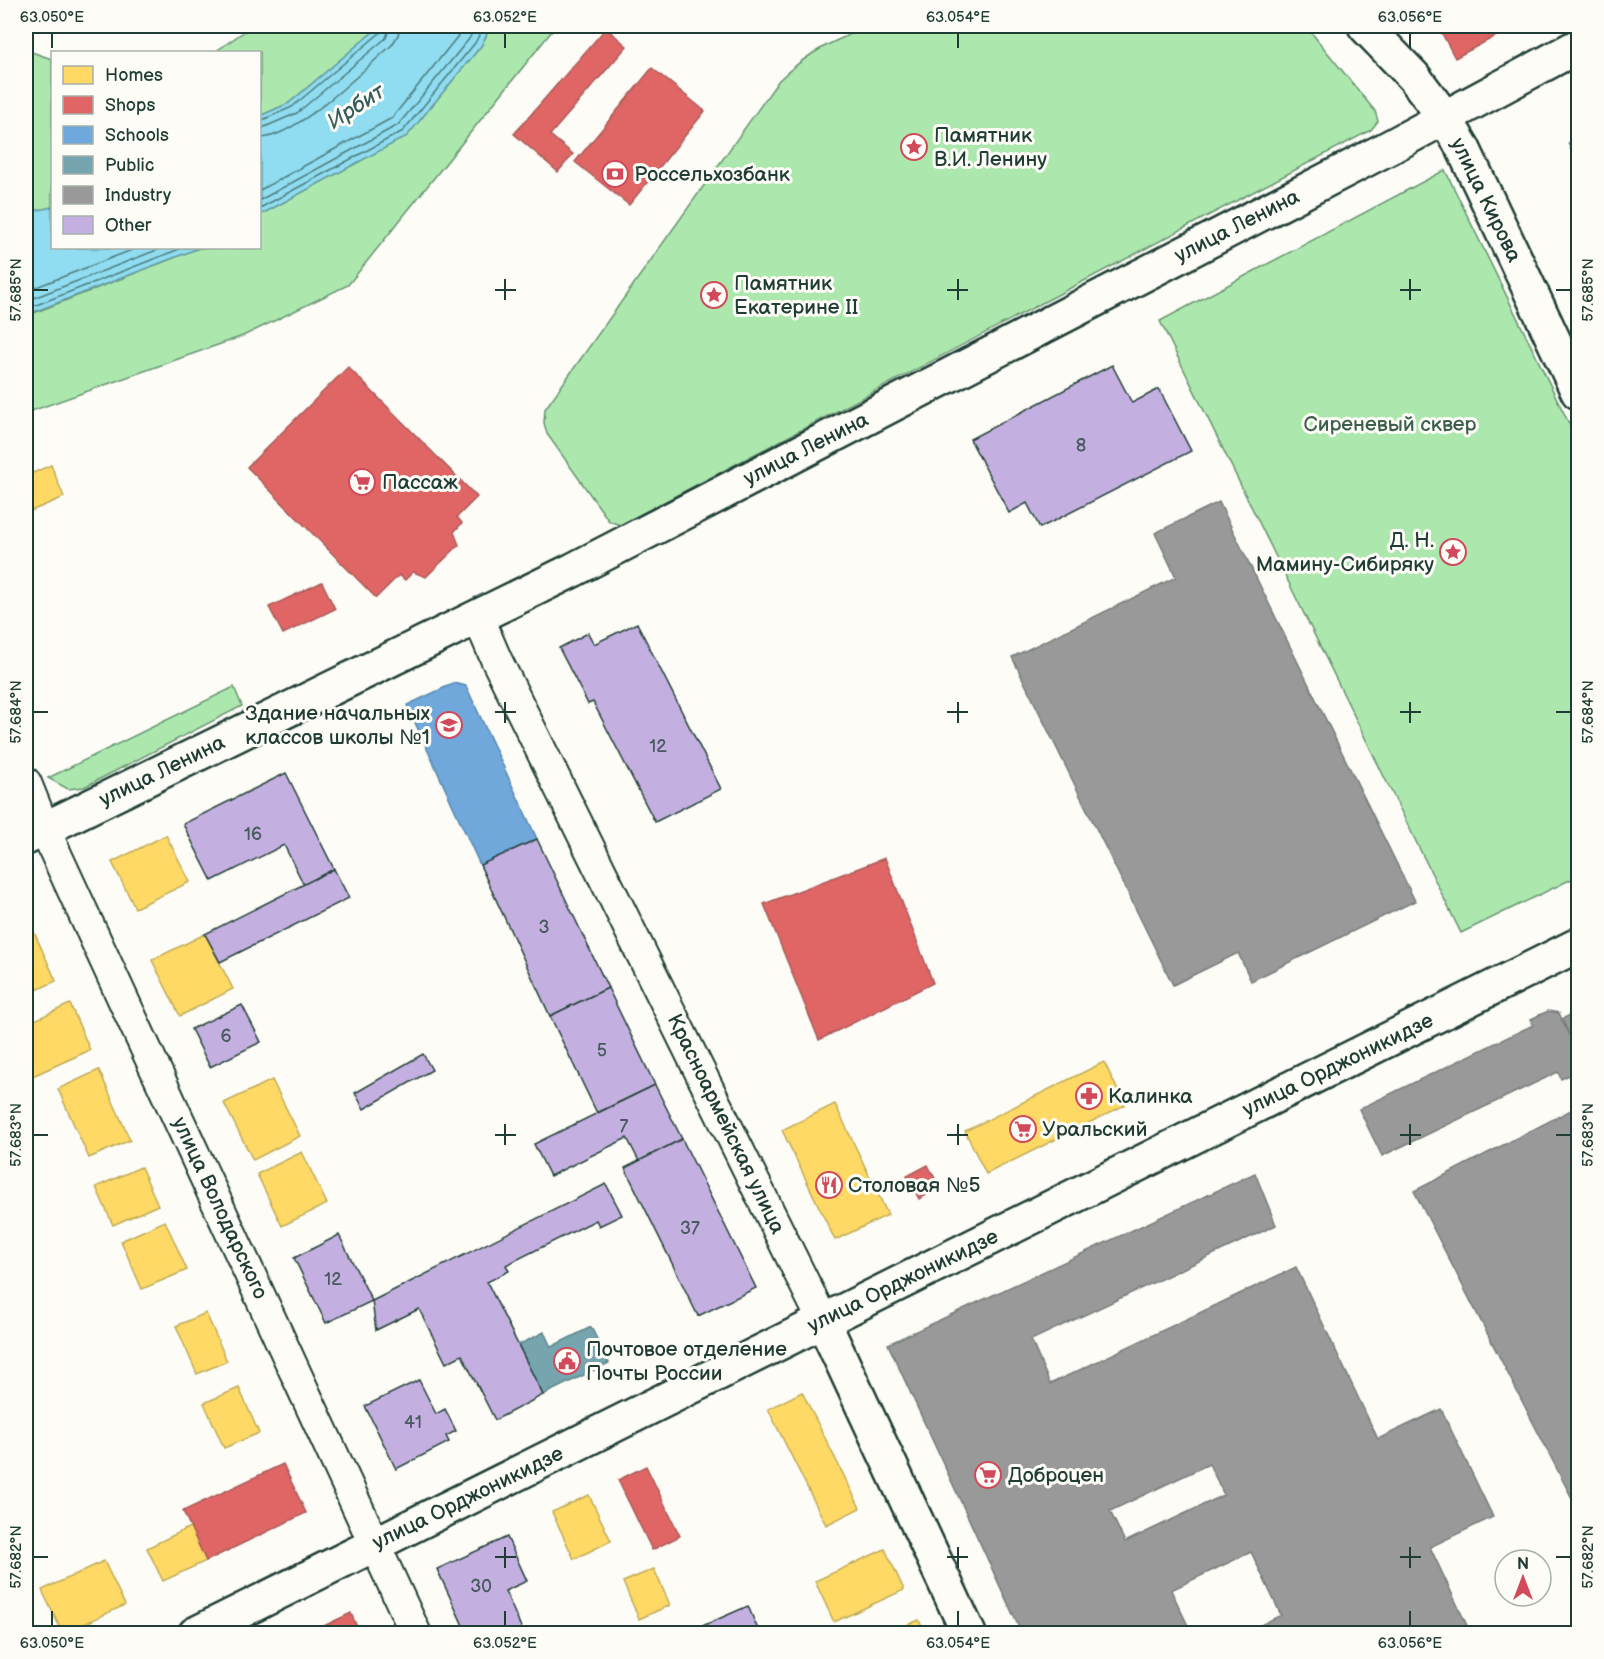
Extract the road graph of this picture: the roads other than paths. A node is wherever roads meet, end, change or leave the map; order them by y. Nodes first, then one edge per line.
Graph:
1 (1365, 26) edge
2 (1578, 46) edge
3 (1445, 118) junction
4 (1578, 392) edge
5 (478, 618) junction
6 (26, 783) edge
7 (35, 833) edge
8 (1578, 945) edge
9 (823, 1321) junction
10 (376, 1543) junction
11 (195, 1634) edge
12 (416, 1634) edge
13 (969, 1634) edge

1 - 3 main road, улица Кирова
2 - 3 main road, улица Ленина
3 - 4 main road, улица Кирова
3 - 5 main road, улица Ленина
5 - 7 main road, улица Ленина
5 - 9 street, Красноармейская улица
6 - 7 street, улица Володарского
7 - 10 street, улица Володарского
8 - 9 main road, улица Орджоникидзе
9 - 10 main road, улица Орджоникидзе
9 - 13 main road, Красноармейская улица
10 - 11 main road, улица Орджоникидзе
10 - 12 street, улица Володарского

